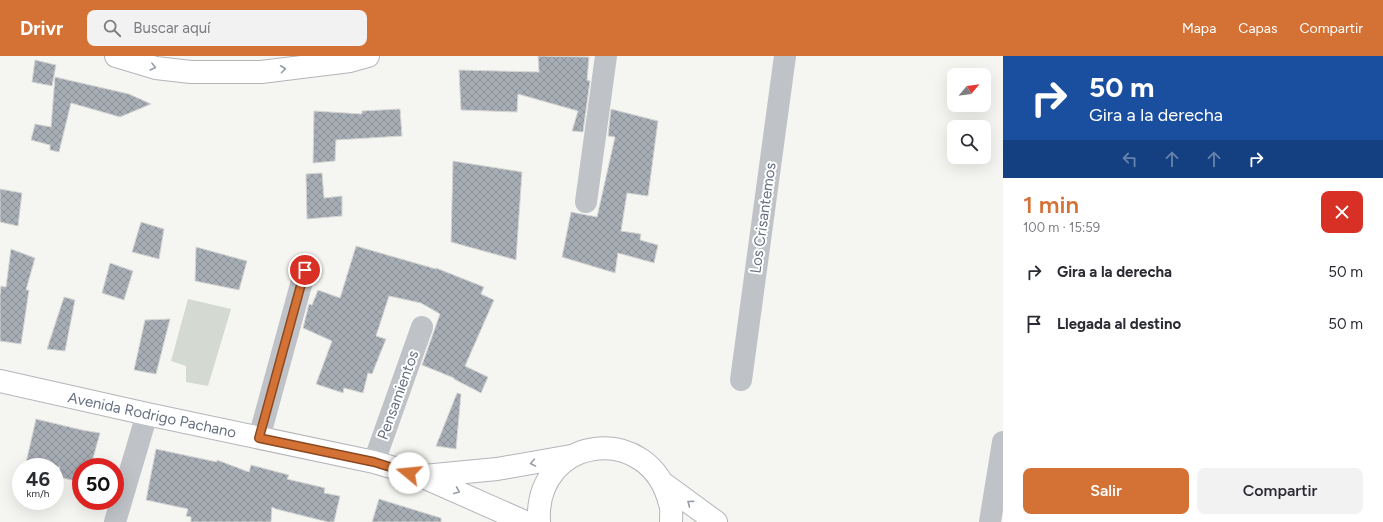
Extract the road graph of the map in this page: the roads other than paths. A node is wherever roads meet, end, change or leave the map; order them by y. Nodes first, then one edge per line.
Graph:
1 (116, 56) edge
2 (368, 56) edge
3 (606, 56) edge
4 (785, 56) edge
5 (586, 202) dead end
6 (305, 270) dead end
7 (422, 327) dead end
8 (741, 380) dead end
9 (0, 381) edge
10 (147, 414) junction
11 (259, 438) junction
12 (1003, 442) edge
13 (571, 456) junction
14 (374, 462) junction
15 (421, 476) junction
16 (664, 484) junction
17 (115, 522) edge
18 (525, 522) edge
19 (539, 522) edge
20 (671, 522) edge
21 (716, 522) edge
22 (990, 522) edge

1 -> 2 main road
3 - 5 street
4 - 8 street, Los Crisantemos
6 - 11 street
7 - 14 street, Pensamientos
9 - 10 main road, Avenida Rodrigo Pachano
10 - 11 main road, Avenida Rodrigo Pachano
10 - 17 street
11 - 14 main road, Avenida Rodrigo Pachano
12 - 22 street
13 -> 15 main road, Avenida Rodrigo Pachano
13 - 16 main road
13 - 19 main road
14 - 15 main road, Avenida Rodrigo Pachano
15 -> 18 main road, Avenida Rodrigo Pachano
16 - 20 main road
21 -> 16 main road

